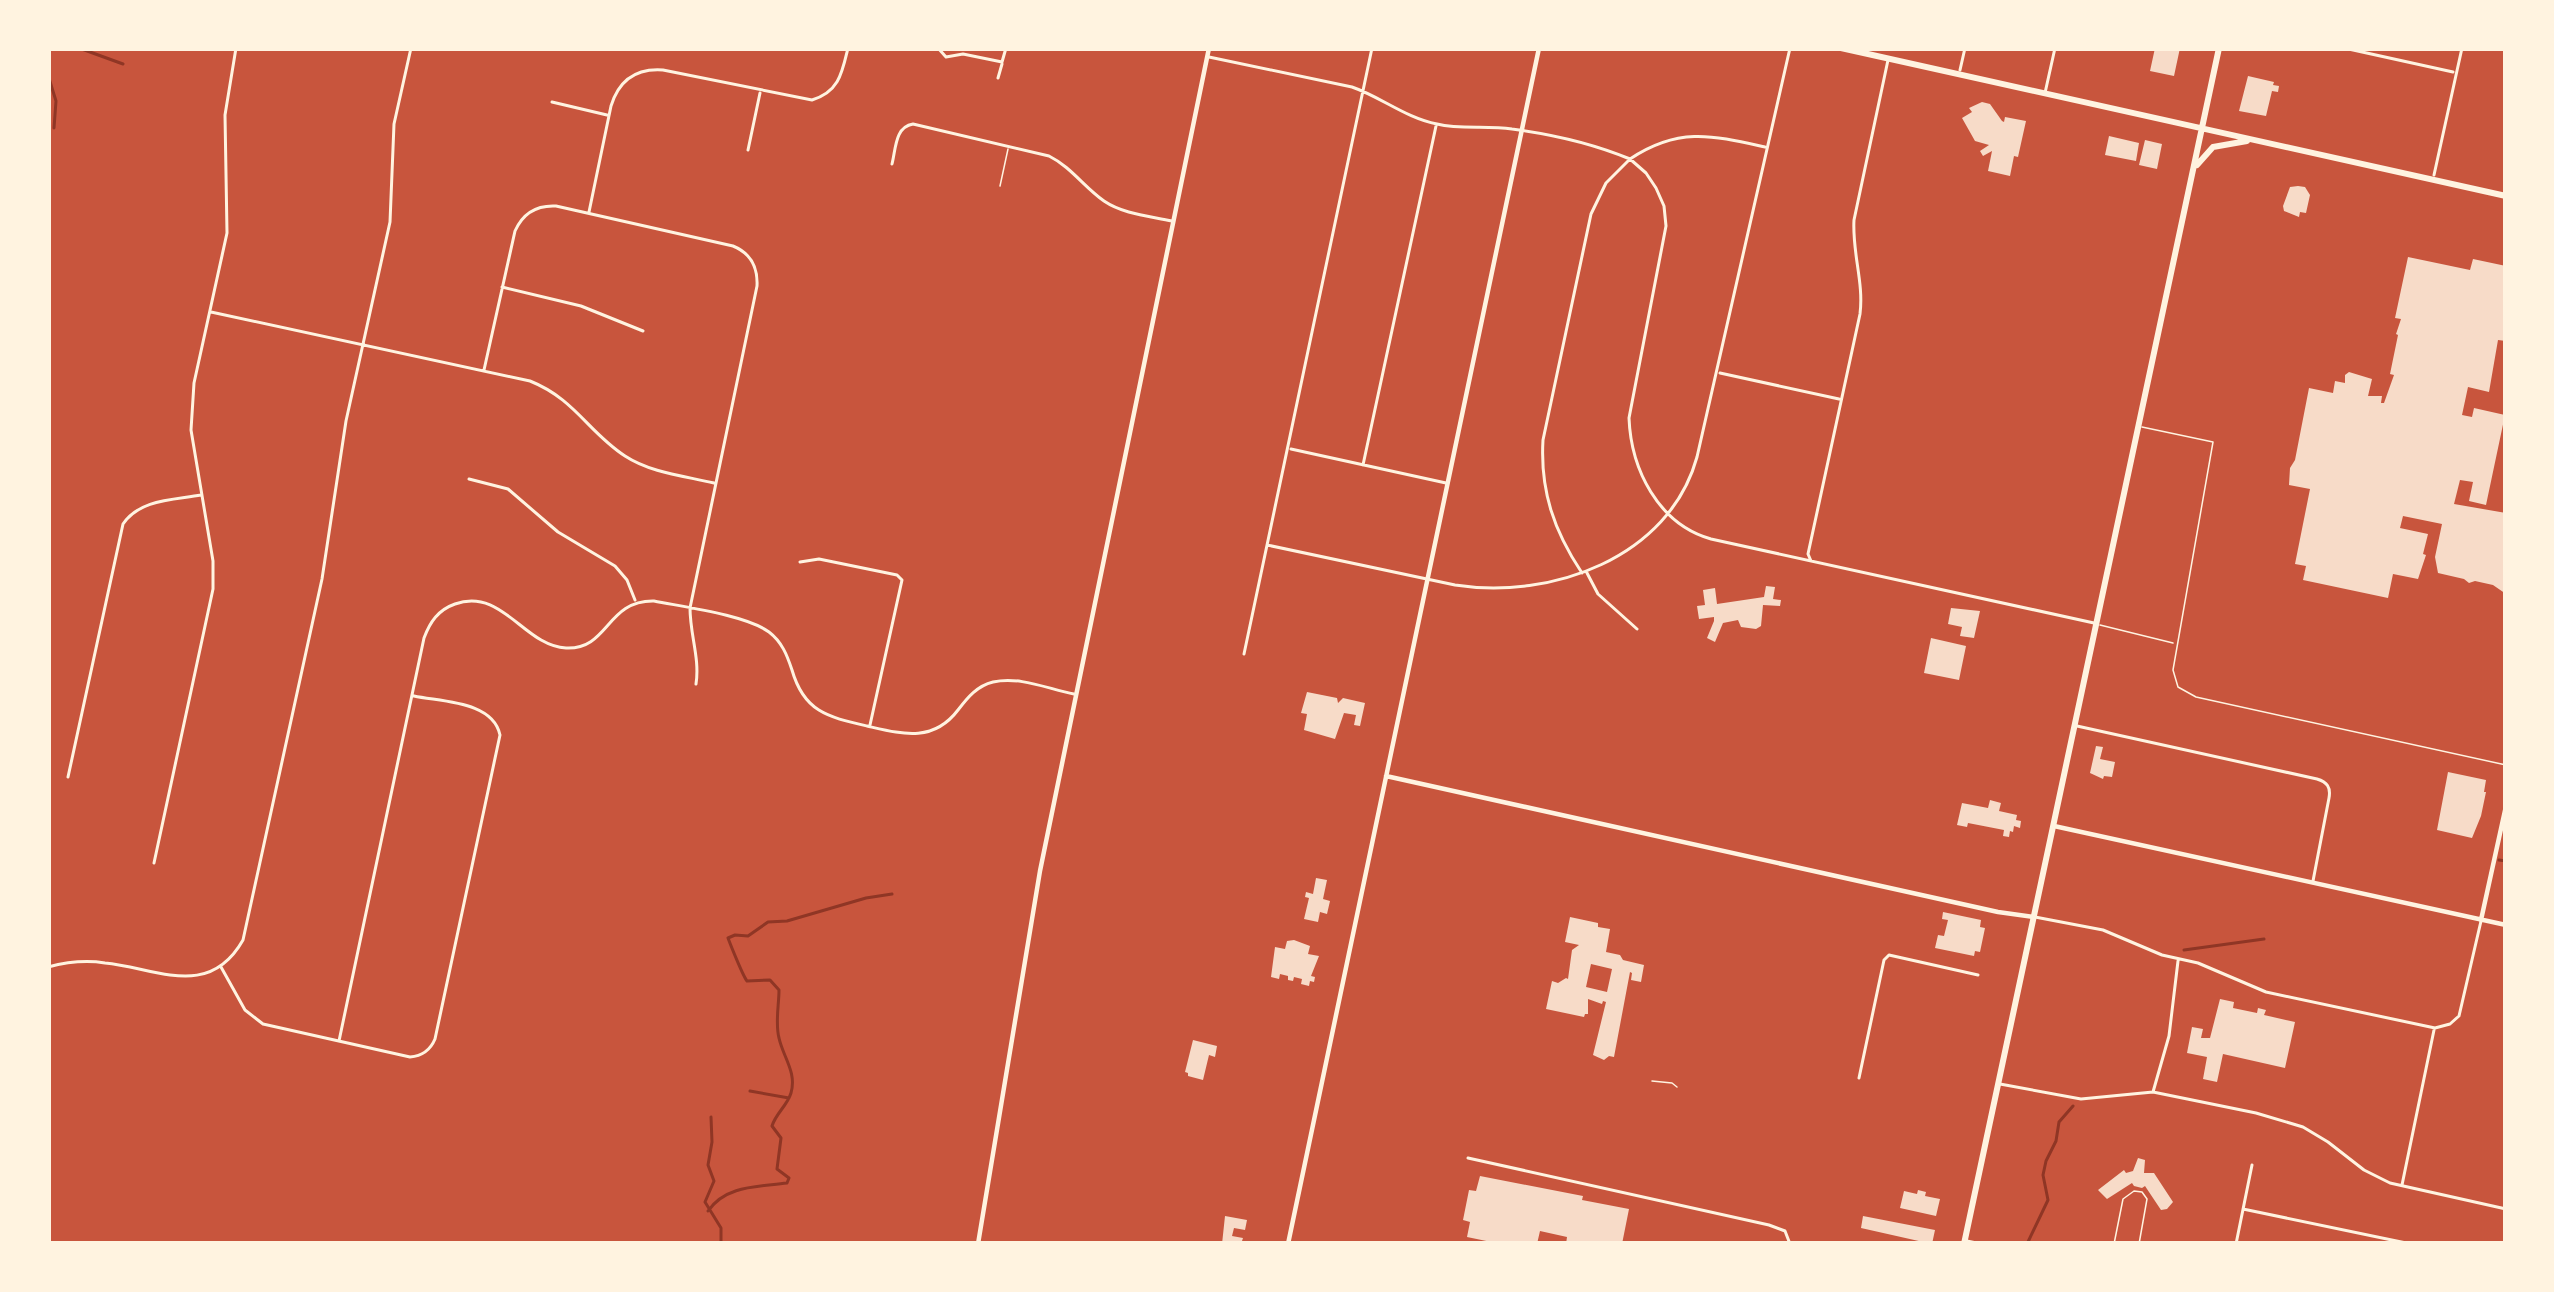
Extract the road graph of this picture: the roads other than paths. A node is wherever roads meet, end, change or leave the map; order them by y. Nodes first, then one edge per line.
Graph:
1 (236, 48) edge
2 (411, 48) edge
3 (848, 48) edge
4 (938, 48) edge
5 (1006, 48) edge
6 (1209, 48) edge
7 (1372, 48) edge
8 (1540, 48) edge
9 (1790, 48) edge
10 (1840, 48) edge
11 (1965, 48) edge
12 (2055, 48) edge
13 (2219, 48) edge
14 (2344, 48) edge
15 (2462, 48) edge
16 (1874, 52) edge
17 (1207, 57) junction
18 (1888, 58) junction
19 (1002, 62) junction
20 (2456, 73) junction
21 (1959, 74) junction
22 (998, 78) dead end
23 (761, 91) junction
24 (1364, 91) junction
25 (2044, 93) junction
26 (552, 102) dead end
27 (609, 115) junction
28 (1436, 124) junction
29 (2204, 129) junction
30 (1522, 131) junction
31 (2263, 142) junction
32 (1008, 146) junction
33 (1766, 147) junction
34 (748, 150) dead end
35 (1630, 159) junction
36 (892, 164) dead end
37 (2195, 168) junction
38 (2433, 180) junction
39 (1000, 187) dead end
40 (2506, 196) edge
41 (589, 214) junction
42 (1174, 221) junction
43 (502, 287) junction
44 (210, 312) junction
45 (644, 331) dead end
46 (362, 346) junction
47 (484, 370) junction
48 (1716, 373) junction
49 (1841, 399) junction
50 (2138, 426) junction
51 (1288, 448) junction
52 (1363, 465) junction
53 (470, 478) dead end
54 (716, 483) junction
55 (1448, 483) junction
56 (202, 495) junction
57 (1669, 513) junction
58 (1267, 545) junction
59 (800, 562) dead end
60 (1811, 562) junction
61 (1584, 573) junction
62 (1427, 579) junction
63 (635, 602) junction
64 (690, 608) junction
65 (2096, 623) junction
66 (1637, 629) dead end
67 (2178, 644) junction
68 (1244, 654) dead end
69 (696, 684) dead end
70 (412, 695) junction
71 (1076, 695) junction
72 (2075, 726) junction
73 (870, 727) junction
74 (2506, 765) edge
75 (1386, 776) junction
76 (68, 777) dead end
77 (2506, 806) edge
78 (2054, 826) junction
79 (154, 863) dead end
80 (2313, 883) junction
81 (2034, 917) junction
82 (2481, 920) junction
83 (2506, 925) edge
84 (2178, 959) junction
85 (48, 967) edge
86 (221, 967) junction
87 (1978, 974) dead end
88 (2435, 1028) junction
89 (339, 1041) junction
90 (1859, 1078) dead end
91 (1998, 1083) junction
92 (2153, 1092) junction
93 (1468, 1158) dead end
94 (2252, 1165) dead end
95 (2401, 1187) junction
96 (2243, 1209) junction
97 (2506, 1209) edge
98 (1965, 1242) edge
99 (978, 1244) edge
100 (1288, 1244) edge
101 (1790, 1244) edge
102 (1981, 1244) edge
103 (2114, 1244) edge
104 (2139, 1244) edge
105 (2236, 1244) edge
106 (2411, 1244) edge

1 - 44 street
2 - 46 street
3 - 23 street
4 - 19 street
5 - 19 street
6 - 17 street
7 - 24 street
8 - 30 street
9 - 33 street
10 - 16 main road
11 - 21 street
12 - 25 street
13 - 29 main road
14 - 20 street
15 - 20 street
16 - 18 main road
17 - 24 street
17 - 42 street
18 - 21 main road
18 - 49 street
19 - 22 street
20 - 38 street
21 - 25 main road
23 - 27 street
23 - 34 street
24 - 28 street
24 - 51 street
25 - 29 main road
26 - 27 street
27 - 41 street
28 - 30 street
28 - 52 street
29 - 31 main road
29 - 37 main road
30 - 35 street
30 - 55 street
31 - 37 main road
31 - 38 main road
32 - 36 street
32 - 39 lane
32 - 42 street
33 - 35 street
33 - 48 street
35 - 57 street
35 - 61 street
37 - 50 main road
38 - 40 main road
41 - 43 street
41 - 54 street
42 - 71 street
43 - 45 street
43 - 47 street
44 - 46 street
44 - 56 street
46 - 47 street
46 - 86 street
47 - 54 street
48 - 49 street
48 - 57 street
49 - 60 street
50 - 65 main road
50 - 67 lane
51 - 52 street
51 - 58 street
52 - 55 street
53 - 63 street
54 - 64 street
55 - 62 street
56 - 76 street
56 - 79 street
57 - 60 street
57 - 61 street
58 - 62 street
58 - 68 street
59 - 73 street
60 - 65 street
61 - 62 street
61 - 66 street
62 - 75 street
63 - 64 street
63 - 70 street
64 - 69 street
64 - 73 street
65 - 67 lane
65 - 72 main road
67 - 74 lane
70 - 89 street
70 - 89 street
71 - 73 street
71 - 99 street
72 - 78 main road
72 - 80 street
75 - 81 street
75 - 100 street
77 - 82 street
78 - 80 street
78 - 81 main road
80 - 82 street
81 - 84 street
81 - 91 main road
82 - 83 street
82 - 88 street
84 - 88 street
84 - 92 street
85 - 86 street
86 - 89 street
87 - 90 street
88 - 95 street
91 - 92 street
91 - 98 main road
92 - 95 street
93 - 101 street
94 - 96 street
95 - 97 street
96 - 105 street
96 - 106 street
98 - 102 street
103 - 104 lane

